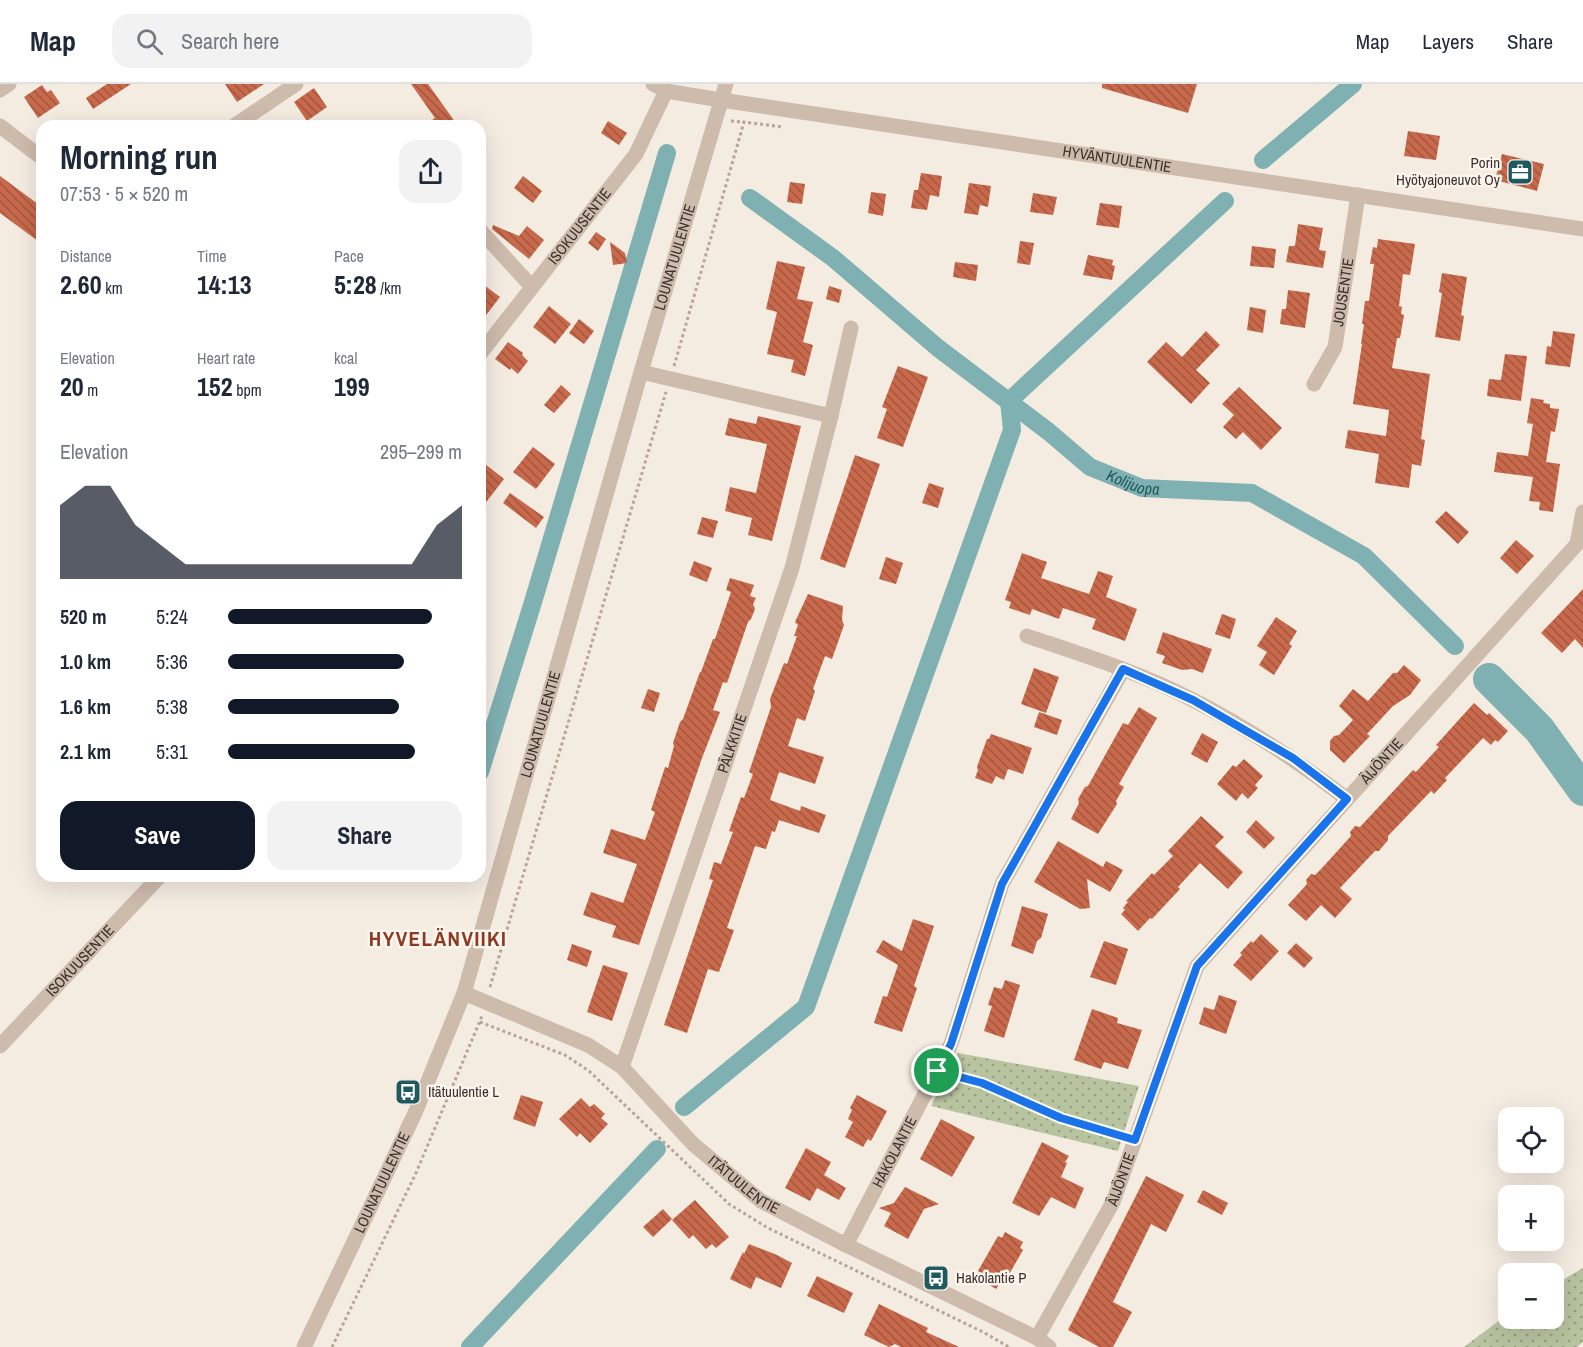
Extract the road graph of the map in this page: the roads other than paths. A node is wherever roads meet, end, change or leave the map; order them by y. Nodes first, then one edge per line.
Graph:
1 (9, 84) edge
2 (297, 84) edge
3 (726, 84) edge
4 (660, 87) edge
5 (0, 90) edge
6 (721, 100) junction
7 (243, 120) edge
8 (0, 126) edge
9 (36, 153) edge
10 (1358, 195) junction
11 (1583, 229) edge
12 (486, 237) edge
13 (532, 287) junction
14 (850, 328) dead end
15 (486, 346) edge
16 (641, 372) junction
17 (1314, 384) dead end
18 (831, 416) junction
19 (1583, 512) edge
20 (1027, 636) dead end
21 (1123, 669) junction
22 (1347, 799) junction
23 (154, 882) edge
24 (464, 993) junction
25 (0, 1046) edge
26 (622, 1067) junction
27 (846, 1245) junction
28 (1043, 1342) edge
29 (304, 1347) edge

1 - 5 street
2 - 7 street
3 - 6 street, LOUNATUULENTIE
4 - 6 street, HYVÄNTUULENTIE
4 - 13 street, ISOKUUSENTIE
6 - 10 street, HYVÄNTUULENTIE
6 - 16 street, LOUNATUULENTIE
8 - 9 street
10 - 11 street, HYVÄNTUULENTIE
10 - 17 street, JOUSENTIE
12 - 13 street
13 - 15 street, ISOKUUSENTIE
14 - 18 street, PÄLKKITIE
16 - 18 street
16 - 24 street, LOUNATUULENTIE
18 - 26 street, PÄLKKITIE
19 - 22 street, ÄIJÖNTIE
20 - 21 street
21 - 22 street
21 - 27 street, HAKOLANTIE
22 - 28 street, ÄIJÖNTIE
23 - 25 street, ISOKUUSENTIE
24 - 26 street, ITÄTUULENTIE
24 - 29 street, LOUNATUULENTIE
26 - 27 street, ITÄTUULENTIE
27 - 28 street, ITÄTUULENTIE

